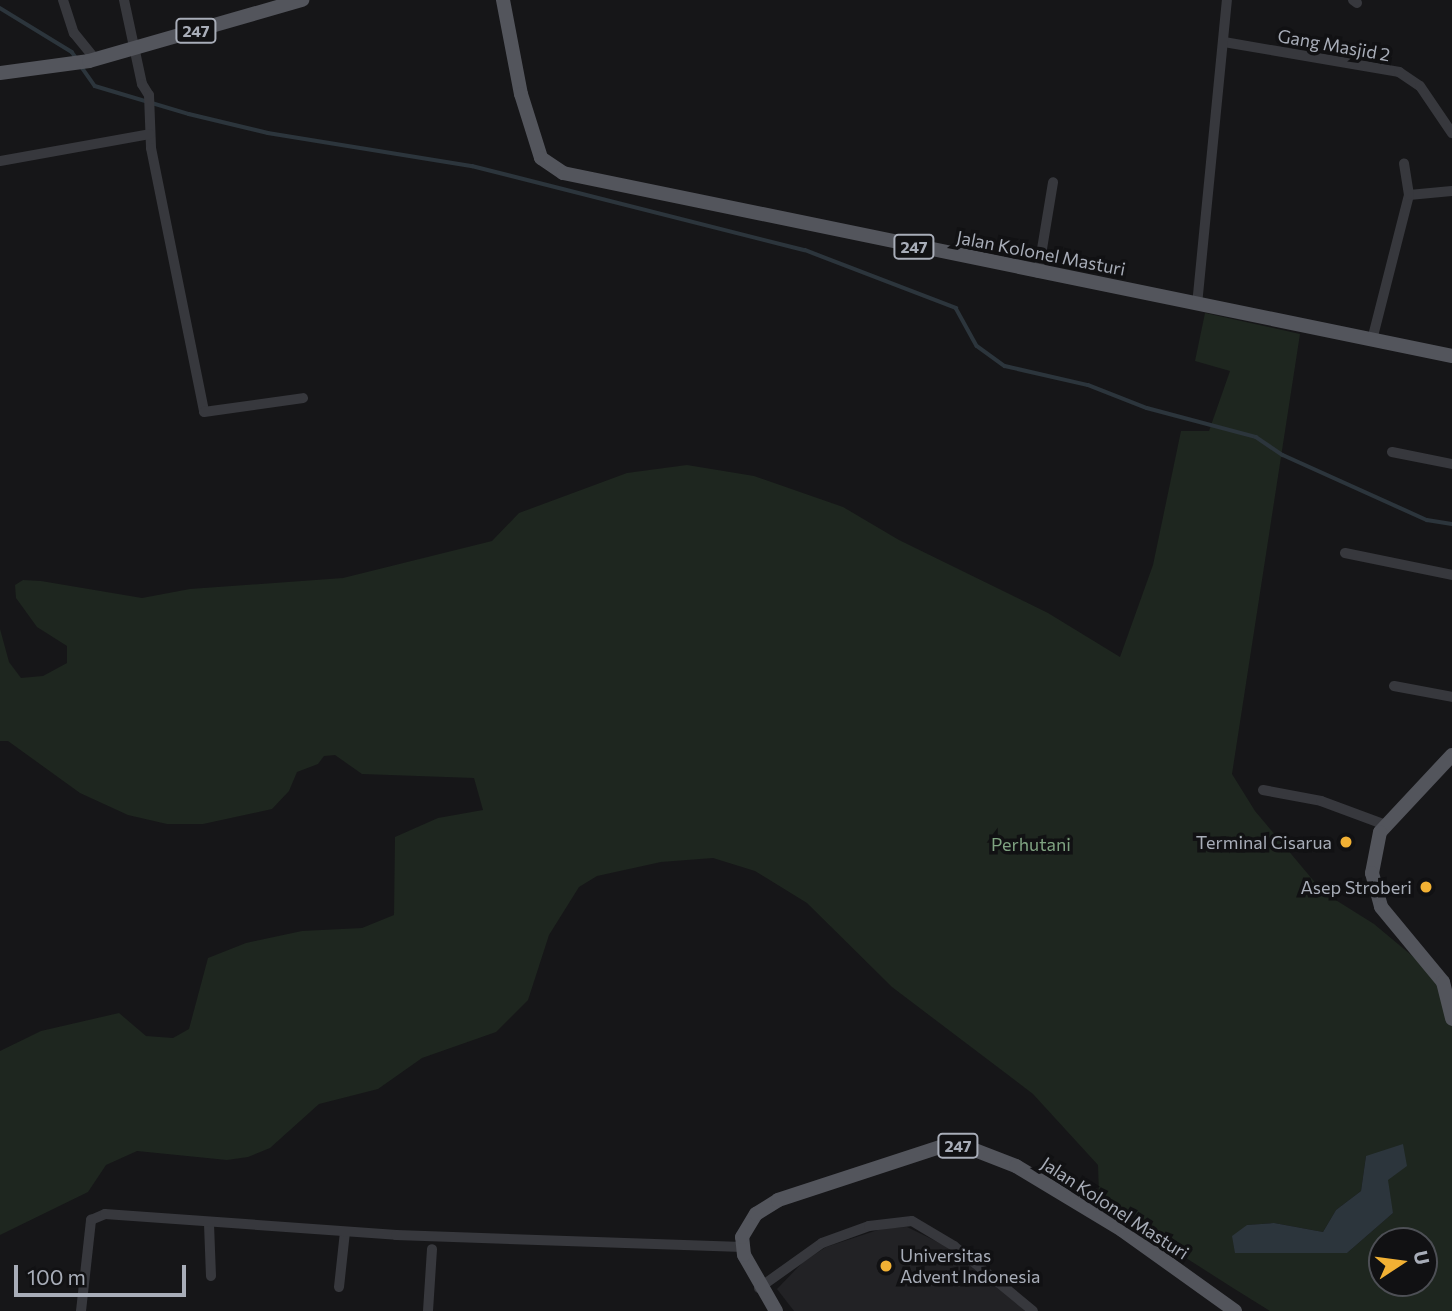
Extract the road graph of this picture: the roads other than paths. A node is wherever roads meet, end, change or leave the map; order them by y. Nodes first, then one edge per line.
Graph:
1 (63, 0) edge
2 (124, 0) edge
3 (302, 0) edge
4 (503, 0) edge
5 (1227, 0) edge
6 (1224, 42) junction
7 (136, 50) junction
8 (87, 62) junction
9 (0, 73) edge
10 (1438, 112) junction
11 (1452, 114) edge
12 (1452, 133) edge
13 (150, 134) junction
14 (0, 161) edge
15 (1404, 163) dead end
16 (1053, 182) dead end
17 (1452, 191) edge
18 (1409, 195) junction
19 (1038, 272) junction
20 (1197, 305) junction
21 (1373, 340) junction
22 (1452, 356) edge
23 (303, 398) dead end
24 (1392, 452) dead end
25 (1452, 464) edge
26 (1345, 553) dead end
27 (1452, 575) edge
28 (1394, 686) dead end
29 (1452, 697) edge
30 (1452, 755) edge
31 (1264, 790) dead end
32 (1386, 825) junction
33 (1452, 1019) edge
34 (209, 1224) junction
35 (345, 1232) junction
36 (743, 1247) junction
37 (432, 1249) dead end
38 (211, 1276) dead end
39 (339, 1287) dead end
40 (759, 1288) junction
41 (80, 1311) edge
42 (428, 1311) edge
43 (776, 1311) edge
44 (1032, 1311) edge
45 (1235, 1311) edge

1 - 8 street
2 - 7 street
3 - 7 main road, 247
4 - 19 main road, Jalan Kolonel Masturi / 247
5 - 6 street
6 - 10 street, Gang Masjid 2
6 - 20 street
7 - 8 main road, 247
7 - 13 street
8 - 9 main road, 247
10 - 11 street
10 - 12 street, Gang Masjid 2
13 - 14 street
13 - 23 street
15 - 18 street
16 - 19 street
17 - 18 street
18 - 21 street
19 - 20 main road, Jalan Kolonel Masturi / 247
20 - 21 main road, Jalan Kolonel Masturi / 247
21 - 22 main road, Jalan Kolonel Masturi / 247
24 - 25 street
26 - 27 street
28 - 29 street
30 - 32 main road
31 - 32 street
32 - 33 main road
34 - 35 street
34 - 38 street
34 - 41 street
35 - 36 street
35 - 39 street
36 - 40 main road
36 - 45 main road, Jalan Kolonel Masturi / 247
37 - 42 street
40 - 43 main road
40 - 44 street

